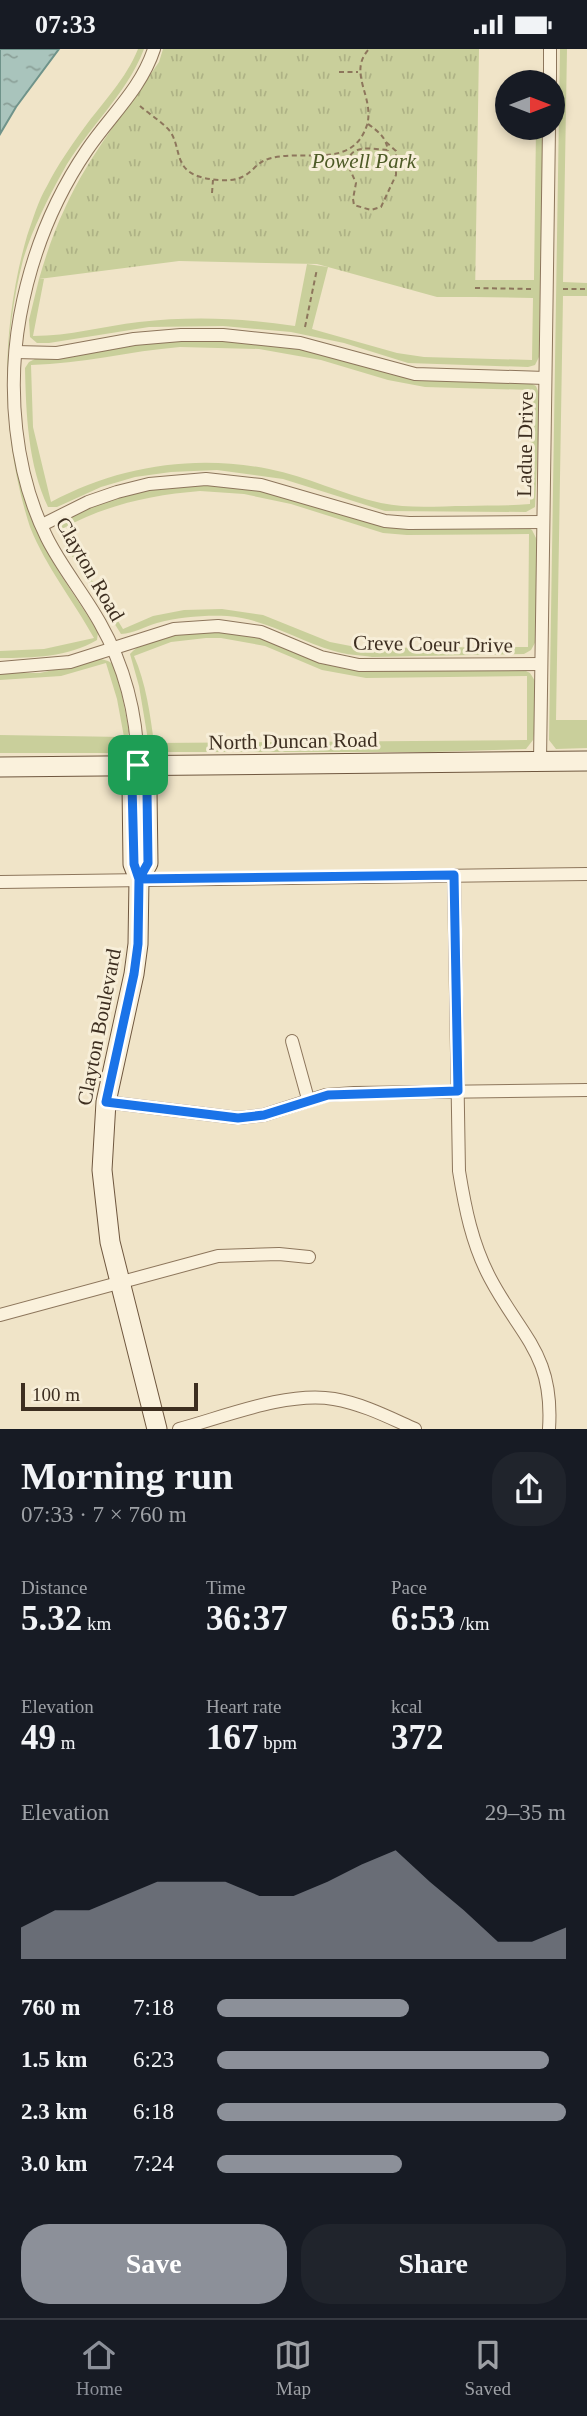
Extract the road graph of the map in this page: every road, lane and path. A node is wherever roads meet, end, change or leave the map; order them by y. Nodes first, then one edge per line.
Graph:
1 (153, 49) edge
2 (369, 49) edge
3 (550, 49) edge
4 (550, 70) edge
5 (339, 72) dead end
6 (359, 72) junction
7 (140, 106) dead end
8 (367, 124) junction
9 (549, 140) edge
10 (386, 142) junction
11 (355, 148) junction
12 (213, 179) junction
13 (212, 193) dead end
14 (317, 269) dead end
15 (475, 288) dead end
16 (533, 289) dead end
17 (563, 289) dead end
18 (587, 289) edge
19 (305, 327) dead end
20 (16, 352) junction
21 (545, 378) junction
22 (543, 522) junction
23 (41, 525) junction
24 (113, 648) junction
25 (541, 664) junction
26 (0, 668) edge
27 (540, 761) junction
28 (587, 761) edge
29 (138, 765) junction
30 (0, 767) edge
31 (587, 874) edge
32 (454, 875) junction
33 (139, 879) junction
34 (0, 881) edge
35 (292, 1041) dead end
36 (587, 1090) edge
37 (458, 1091) junction
38 (308, 1099) junction
39 (106, 1102) junction
40 (309, 1257) dead end
41 (118, 1283) junction
42 (0, 1315) edge
43 (157, 1429) edge
44 (179, 1429) edge
45 (415, 1429) edge
46 (549, 1429) edge

1 - 20 street, Clayton Road
2 - 6 path
3 - 4 street
5 - 6 path
6 - 8 path
7 - 12 path
8 - 10 path
8 - 11 path
9 - 21 street, Ladue Drive
10 - 11 path
10 - 11 path
11 - 12 path
12 - 13 path
14 - 19 path
15 - 16 path
17 - 18 path
20 - 21 street
20 - 23 street, Clayton Road
21 - 22 street, Ladue Drive
22 - 23 street
22 - 25 street, Ladue Drive
23 - 24 street, Clayton Road
24 - 25 street, Creve Coeur Drive
24 - 26 street, Creve Coeur Drive
24 - 29 street, Clayton Road
25 - 27 street, Ladue Drive
27 - 28 street, North Duncan Road
27 - 29 street, North Duncan Road
29 - 30 street, North Duncan Road
29 - 33 street, Clayton Boulevard
31 - 32 street
32 - 33 street
32 - 37 street
33 - 34 street
33 - 39 street, Clayton Boulevard
35 - 38 street
36 - 37 street
37 - 38 street
37 - 46 street
38 - 39 street
39 - 41 street, Clayton Boulevard
40 - 41 street
41 - 42 street
41 - 43 street, Clayton Boulevard
44 - 45 street

